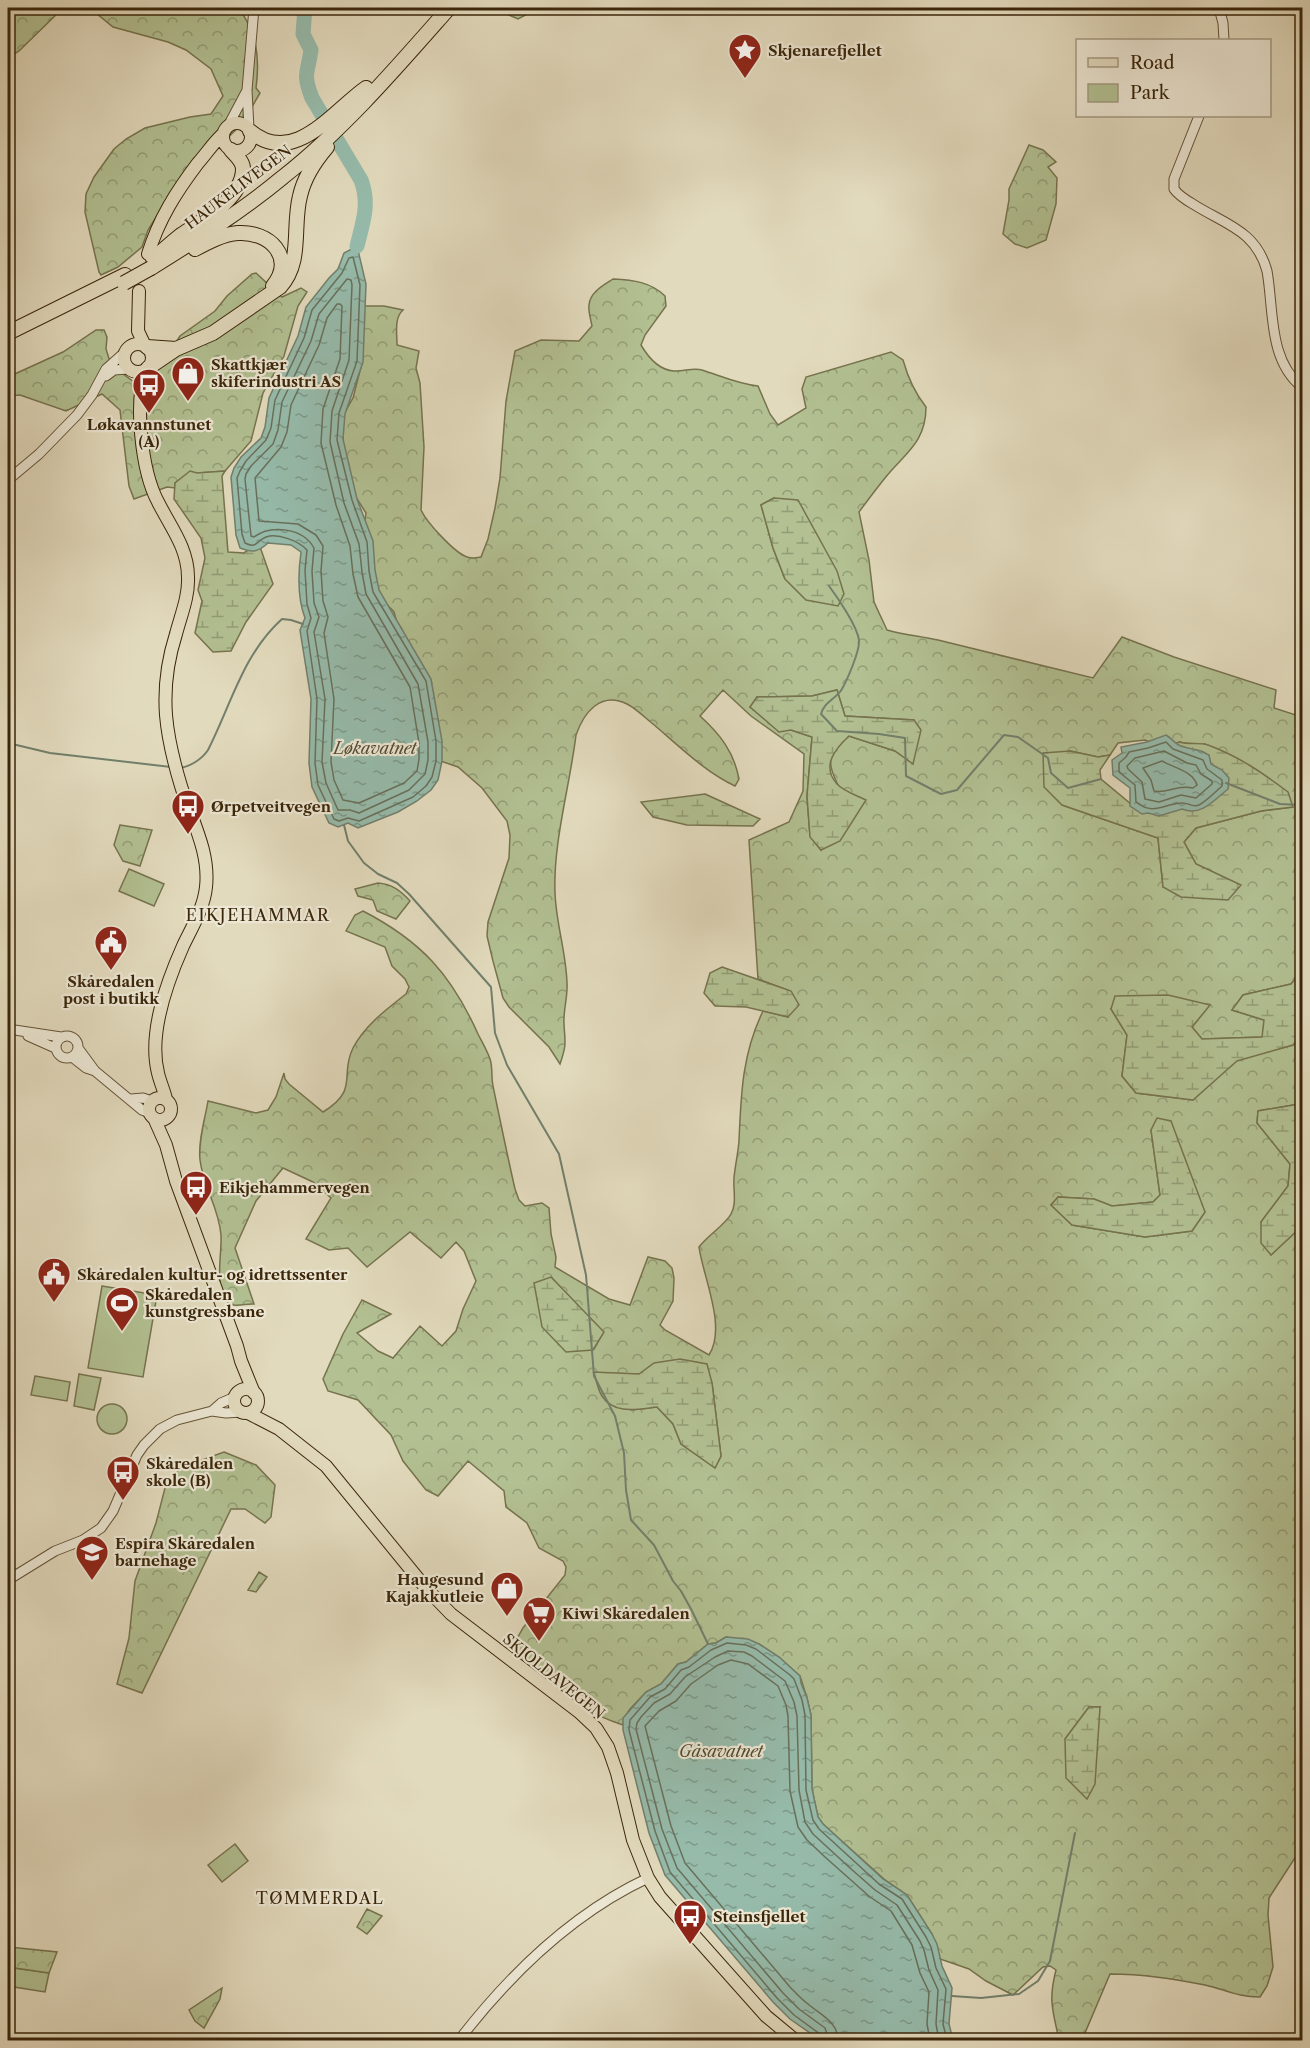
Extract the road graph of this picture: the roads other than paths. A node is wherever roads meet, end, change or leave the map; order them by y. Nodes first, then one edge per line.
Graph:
1 (254, 8) edge
2 (438, 8) edge
3 (449, 8) edge
4 (1219, 8) edge
5 (1224, 39) edge
6 (372, 87) junction
7 (247, 90) junction
8 (1199, 117) edge
9 (226, 130) junction
10 (250, 130) junction
11 (231, 150) junction
12 (197, 165) junction
13 (150, 261) junction
14 (125, 279) junction
15 (139, 291) dead end
16 (264, 297) junction
17 (137, 319) junction
18 (8, 333) edge
19 (8, 341) edge
20 (146, 347) junction
21 (176, 349) junction
22 (126, 350) junction
23 (147, 368) junction
24 (129, 369) junction
25 (101, 379) junction
26 (1302, 387) edge
27 (141, 411) junction
28 (8, 480) edge
29 (8, 1029) edge
30 (21, 1033) junction
31 (61, 1037) junction
32 (55, 1048) junction
33 (78, 1048) junction
34 (72, 1057) junction
35 (95, 1071) junction
36 (155, 1106) junction
37 (168, 1117) junction
38 (166, 1145) junction
39 (241, 1361) junction
40 (237, 1395) junction
41 (256, 1397) junction
42 (212, 1411) junction
43 (245, 1412) junction
44 (279, 1429) junction
45 (8, 1580) edge
46 (648, 1878) junction
47 (459, 2040) edge
48 (795, 2040) edge

1 - 7 street
2 - 6 highway, HAUKELIVEGEN
3 - 6 highway, HAUKELIVEGEN
4 - 5 street
6 - 10 highway
6 - 13 highway, HAUKELIVEGEN
6 - 16 highway
7 - 9 street
7 - 10 street
8 - 26 street
9 - 10 main road
9 - 11 main road
9 - 12 main road
10 - 11 main road
11 - 12 main road
11 - 13 highway
12 - 13 main road
13 - 14 highway, HAUKELIVEGEN, bridge
13 - 16 highway
14 - 18 highway, HAUKELIVEGEN
14 - 19 highway, HAUKELIVEGEN
15 - 17 main road
16 - 21 highway
17 - 20 main road
17 - 22 main road
20 - 21 highway
20 - 22 main road
20 - 23 main road
21 - 23 highway
22 - 24 main road
22 - 25 street
23 - 24 main road
23 - 27 main road
24 - 25 street
24 - 27 main road
25 - 28 street
27 - 36 main road
29 - 30 street
30 - 31 street
30 - 32 street
31 - 32 street
31 - 33 street
32 - 34 street
33 - 34 street
33 - 35 street
34 - 35 street
35 - 36 street
36 - 37 main road
36 - 37 main road, SKJOLDAVEGEN
36 - 38 main road, SKJOLDAVEGEN
37 - 38 main road, SKJOLDAVEGEN
38 - 39 main road, SKJOLDAVEGEN
39 - 40 main road, SKJOLDAVEGEN
39 - 41 main road, SKJOLDAVEGEN
40 - 41 main road
40 - 42 street
40 - 43 main road
41 - 43 main road
41 - 44 main road, SKJOLDAVEGEN
42 - 43 street
42 - 45 street
43 - 44 main road, SKJOLDAVEGEN
44 - 46 main road, SKJOLDAVEGEN
46 - 47 street
46 - 48 main road, SKJOLDAVEGEN

